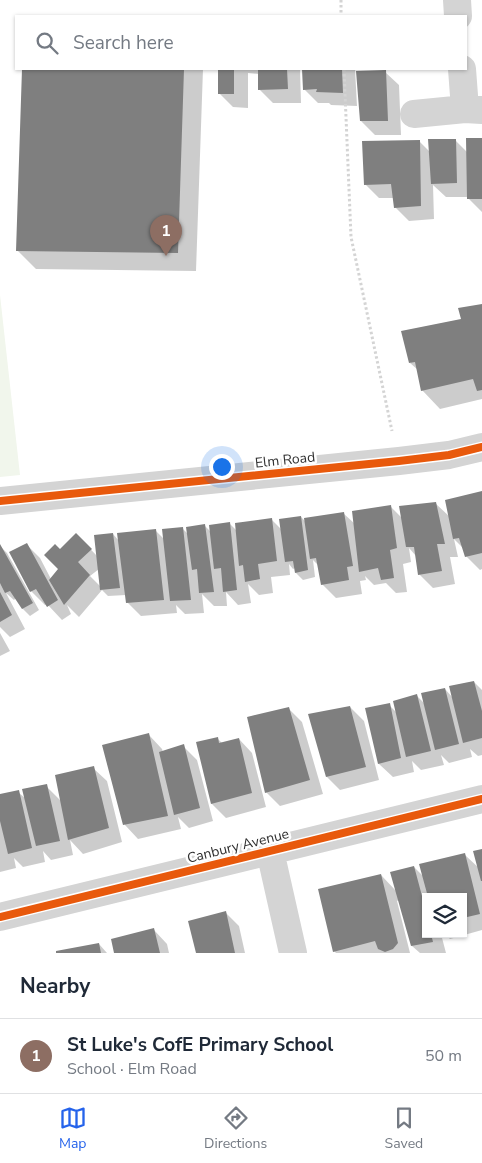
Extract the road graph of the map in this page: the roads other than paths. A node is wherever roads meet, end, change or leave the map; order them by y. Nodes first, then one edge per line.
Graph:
1 (457, 0) edge
2 (458, 15) edge
3 (462, 70) edge
4 (474, 110) edge
5 (414, 114) dead end
6 (482, 447) edge
7 (0, 501) edge
8 (482, 799) edge
9 (270, 851) junction
10 (0, 917) edge
11 (293, 953) edge

1 - 2 street
3 - 4 street
4 - 5 street
6 - 7 street, Elm Road
8 - 9 street, Canbury Avenue
9 - 10 street, Canbury Avenue
9 - 11 street

